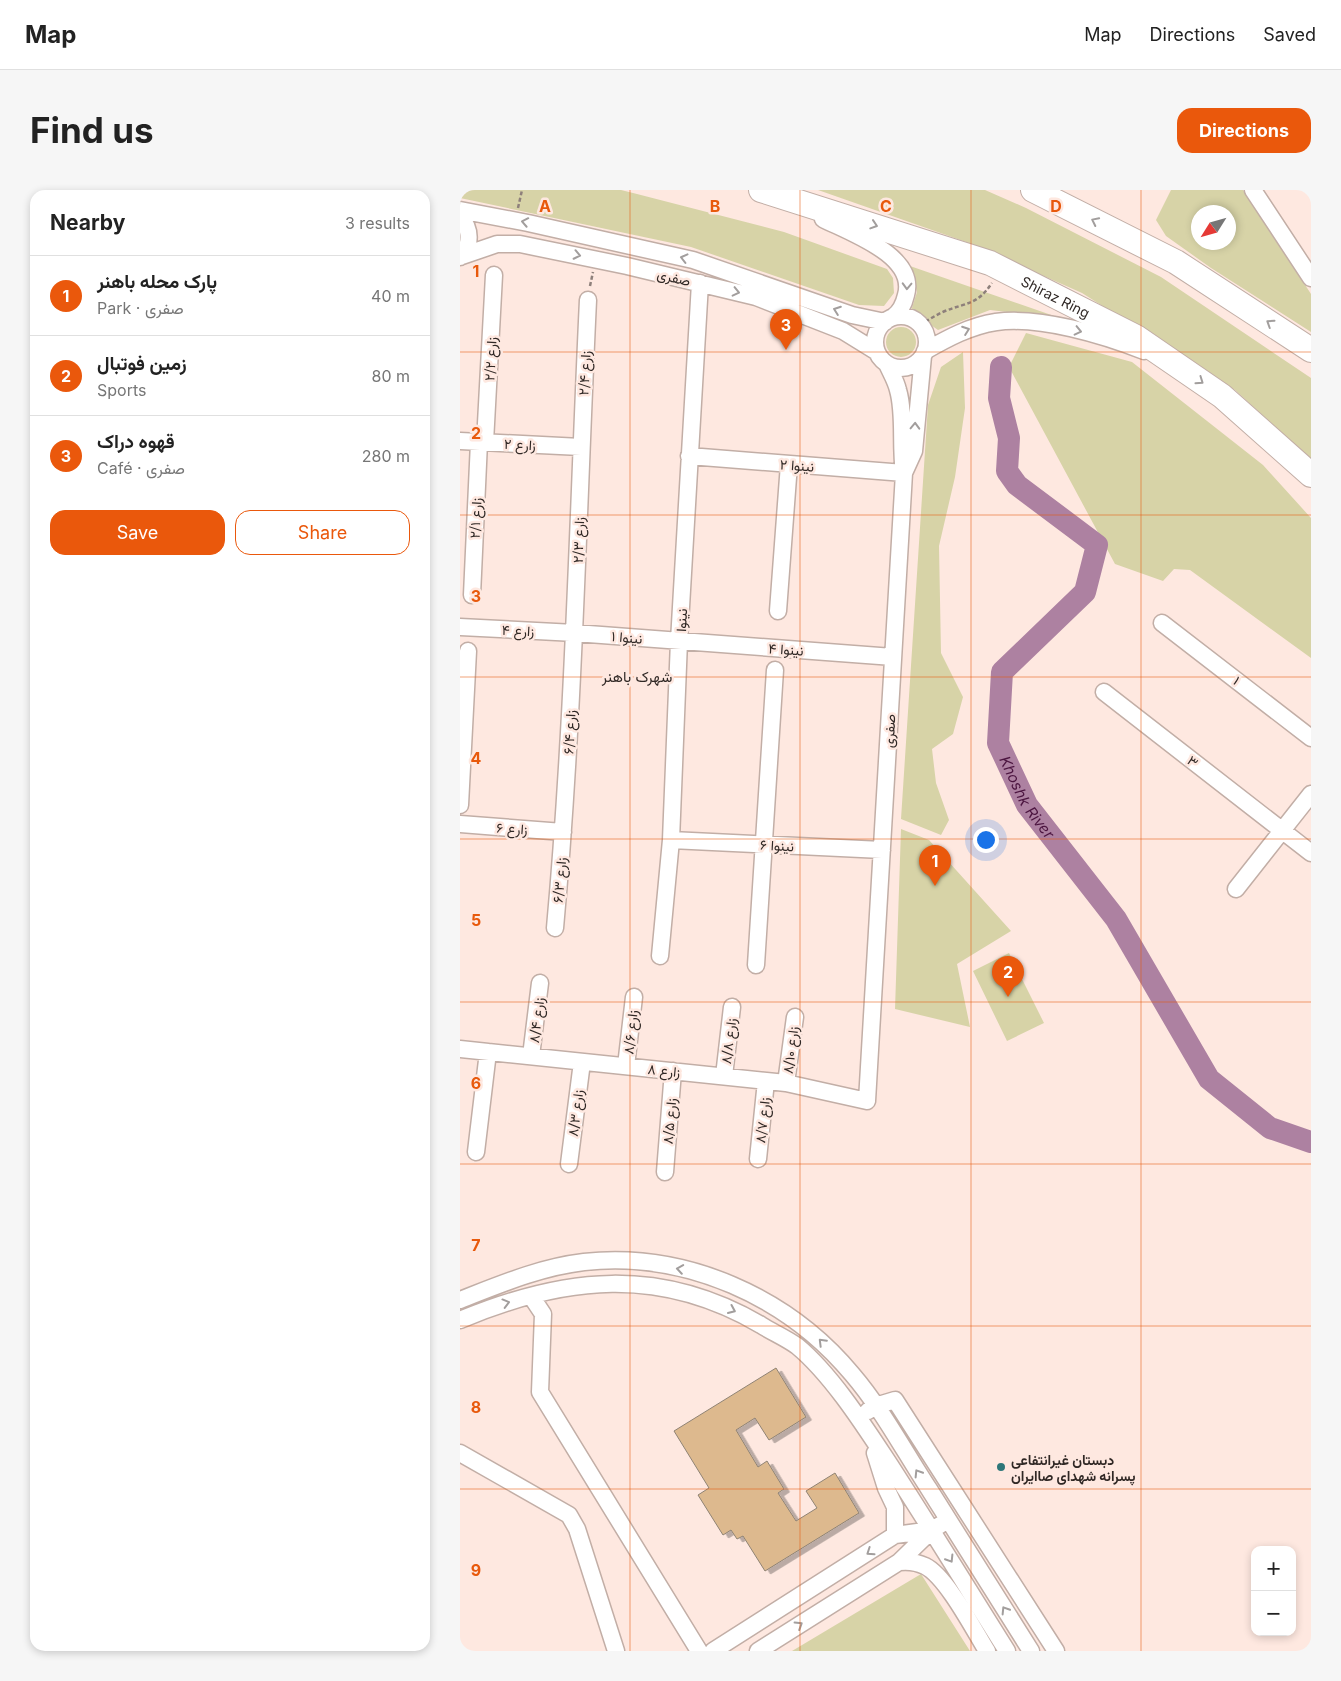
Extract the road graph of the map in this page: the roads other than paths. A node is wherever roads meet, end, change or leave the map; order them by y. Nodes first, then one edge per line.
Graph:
1 (1033, 190) edge
2 (1253, 190) edge
3 (766, 191) edge
4 (460, 210) edge
5 (460, 216) edge
6 (461, 256) edge
7 (494, 275) dead end
8 (1311, 278) edge
9 (700, 284) junction
10 (588, 300) road end
11 (889, 319) junction
12 (1311, 350) edge
13 (924, 353) junction
14 (882, 358) junction
15 (1175, 363) junction
16 (460, 441) edge
17 (482, 442) junction
18 (581, 446) junction
19 (689, 456) junction
20 (789, 464) junction
21 (904, 473) junction
22 (1311, 475) edge
23 (472, 595) dead end
24 (778, 611) dead end
25 (1162, 623) dead end
26 (460, 627) edge
27 (575, 633) junction
28 (679, 642) junction
29 (468, 651) dead end
30 (893, 657) junction
31 (776, 670) dead end
32 (1104, 692) dead end
33 (1311, 738) edge
34 (1311, 794) edge
35 (460, 805) edge
36 (460, 824) edge
37 (1282, 831) junction
38 (564, 832) junction
39 (671, 840) junction
40 (764, 844) junction
41 (882, 850) junction
42 (1311, 853) edge
43 (1236, 889) dead end
44 (555, 928) dead end
45 (660, 956) dead end
46 (756, 964) dead end
47 (540, 983) dead end
48 (634, 997) dead end
49 (732, 1007) dead end
50 (795, 1017) dead end
51 (460, 1049) edge
52 (488, 1052) junction
53 (531, 1056) junction
54 (582, 1062) junction
55 (626, 1066) junction
56 (673, 1071) junction
57 (724, 1076) junction
58 (766, 1080) junction
59 (786, 1082) junction
60 (867, 1101) joint
61 (476, 1152) dead end
62 (758, 1159) dead end
63 (568, 1164) dead end
64 (665, 1172) dead end
65 (531, 1296) junction
66 (460, 1300) edge
67 (460, 1320) edge
68 (875, 1406) junction
69 (858, 1419) junction
70 (869, 1434) junction
71 (460, 1453) edge
72 (949, 1521) junction
73 (932, 1530) junction
74 (895, 1535) junction
75 (899, 1562) junction
76 (616, 1651) edge
77 (699, 1651) edge
78 (713, 1651) edge
79 (758, 1651) edge
80 (987, 1651) edge
81 (1007, 1651) edge
82 (1031, 1651) edge
83 (1056, 1651) edge

12 -> 1 highway
2 - 8 street
3 -> 11 street
3 -> 15 highway, Shiraz Ring
11 -> 4 street
5 - 6 street
6 -> 9 street, صفری
7 - 17 street, ۲/۲ زارع
9 -> 14 street, صفری
9 - 19 street, نینوا
10 - 18 street, ۲/۴ زارع
11 - 13 street
11 - 14 street
13 - 14 street
13 -> 15 street
21 -> 13 street
14 - 21 street, صفری
15 -> 22 highway, Shiraz Ring
16 - 17 street, ۲ زارع
17 - 18 street, ۲ زارع
17 - 23 street, ۲/۱ زارع
18 - 27 street, ۲/۳ زارع
19 - 20 street, ۲ نینوا
19 - 28 street, نینوا
20 - 21 street, ۲ نینوا
20 - 24 street
21 - 30 street, صفری
25 - 33 street, ۱
26 - 27 street, ۴ زارع
27 - 28 street, ۱ نینوا
27 - 38 street, ۶/۴ زارع
28 - 30 street, ۴ نینوا
28 - 39 street, نینوا
29 - 35 street
30 - 41 street, صفری
31 - 40 street
32 - 37 street, ۳
34 - 37 street
36 - 38 street, ۶ زارع
37 - 42 street, ۳
37 - 43 street
38 - 44 street, ۶/۳ زارع
39 - 40 street, ۶ نینوا
39 - 45 street, نینوا
40 - 41 street, ۶ نینوا
40 - 46 street
41 - 60 street, صفری
47 - 53 street, ۸/۴ زارع
48 - 55 street, ۸/۶ زارع
49 - 57 street, ۸/۸ زارع
50 - 59 street, ۸/۱۰ زارع
51 - 52 street, ۸ زارع
52 - 53 street, ۸ زارع
52 - 61 street
53 - 54 street, ۸ زارع
54 - 55 street, ۸ زارع
54 - 63 street, ۸/۳ زارع
55 - 56 street, ۸ زارع
56 - 57 street, ۸ زارع
56 - 64 street, ۸/۵ زارع
57 - 58 street, ۸ زارع
58 - 59 street, ۸ زارع
58 - 62 street, ۸/۷ زارع
59 - 60 street, ۸ زارع
67 -> 65 street
65 -> 69 street
65 - 77 street
68 -> 66 street
68 - 69 street
72 -> 68 street
68 - 83 street
69 - 70 street
70 - 73 street
70 - 74 street
71 - 76 street
72 - 73 street
82 -> 72 street
73 - 74 street
73 - 75 street
73 -> 81 street
74 -> 78 street
79 -> 75 street
75 - 80 street

